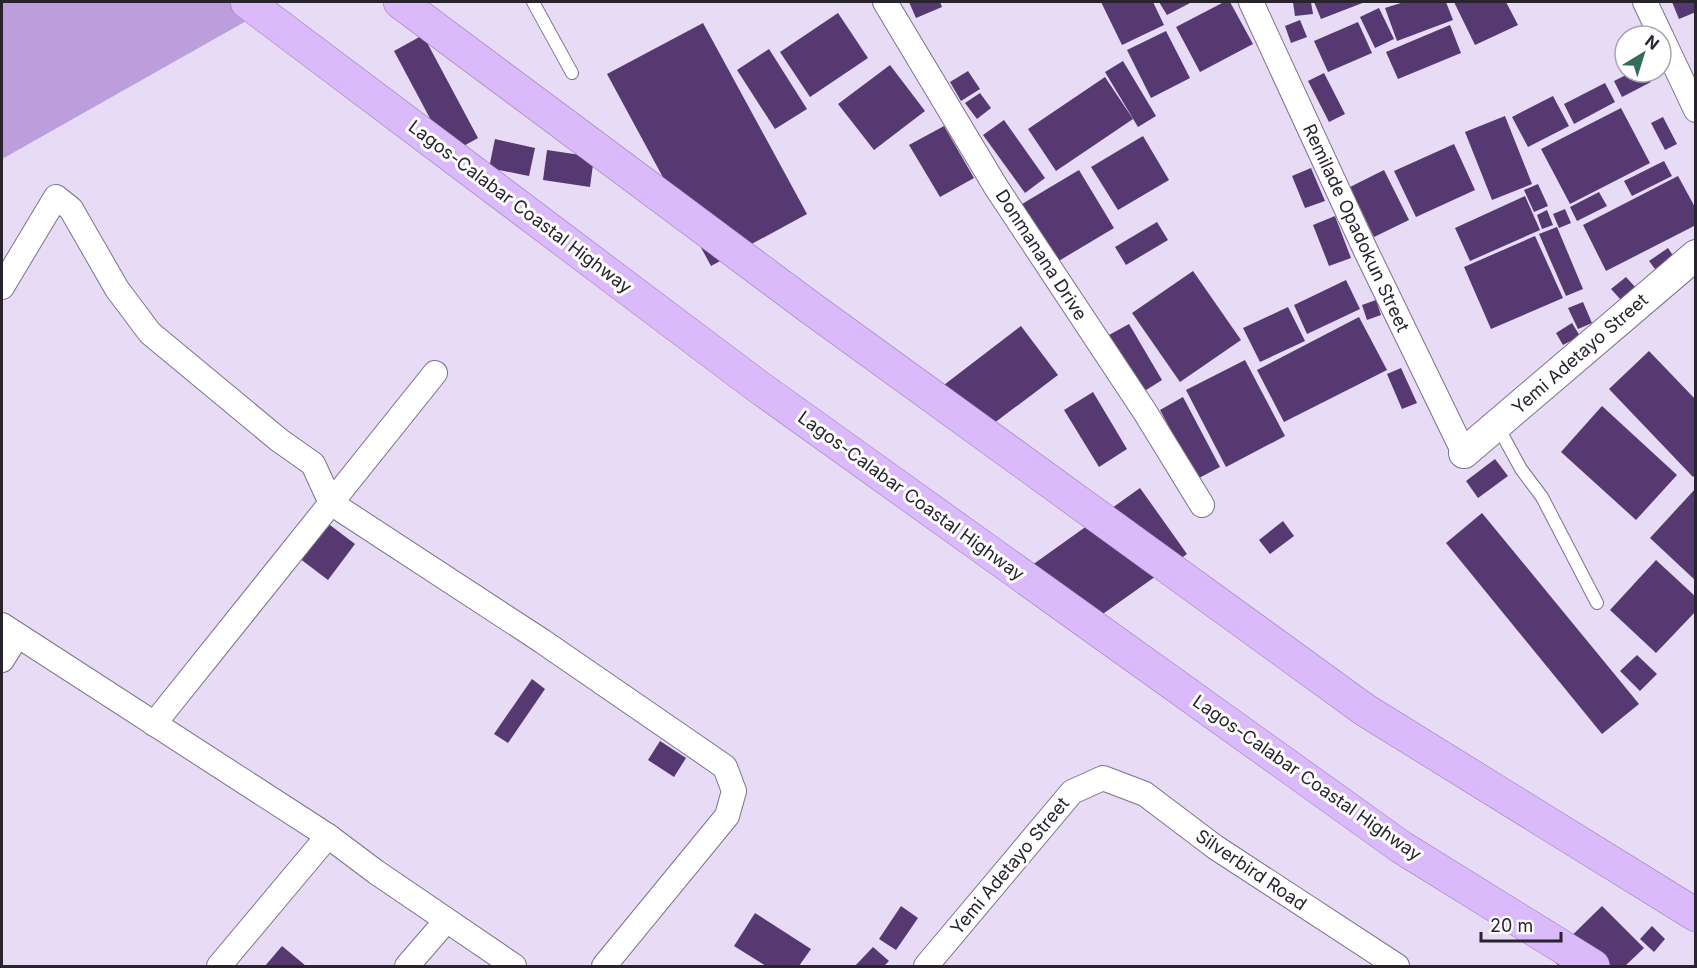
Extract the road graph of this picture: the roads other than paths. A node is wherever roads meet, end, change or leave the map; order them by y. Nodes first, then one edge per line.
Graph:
1 (247, 2) edge
2 (400, 2) edge
3 (532, 2) edge
4 (885, 2) edge
5 (1251, 2) edge
6 (1645, 2) edge
7 (1655, 24) edge
8 (1673, 62) edge
9 (572, 73) dead end
10 (1695, 110) edge
11 (1695, 255) edge
12 (2, 287) edge
13 (435, 372) dead end
14 (1497, 425) junction
15 (1464, 453) joint
16 (331, 503) junction
17 (1202, 505) dead end
18 (1597, 603) dead end
19 (9, 631) edge
20 (2, 660) edge
21 (154, 724) junction
22 (1103, 778) joint
23 (328, 836) junction
24 (1695, 915) edge
25 (446, 921) junction
26 (219, 966) edge
27 (407, 966) edge
28 (514, 966) edge
29 (604, 966) edge
30 (926, 966) edge
31 (1397, 966) edge
32 (1593, 966) edge

1 - 32 highway, Lagos-Calabar Coastal Highway
2 - 24 highway
3 - 9 lane
4 - 17 street, Donmanana Drive
5 - 15 street, Remilade Opadokun Street
6 - 7 street
8 - 10 street
11 - 14 street, Yemi Adetayo Street
12 - 16 street
13 - 16 street
14 - 15 street, Yemi Adetayo Street
14 - 18 lane
16 - 21 street
16 - 29 street
19 - 20 street
19 - 21 street
21 - 23 street
22 - 30 street, Yemi Adetayo Street
22 - 31 street, Silverbird Road
23 - 25 street
23 - 26 street
25 - 27 street
25 - 28 street

